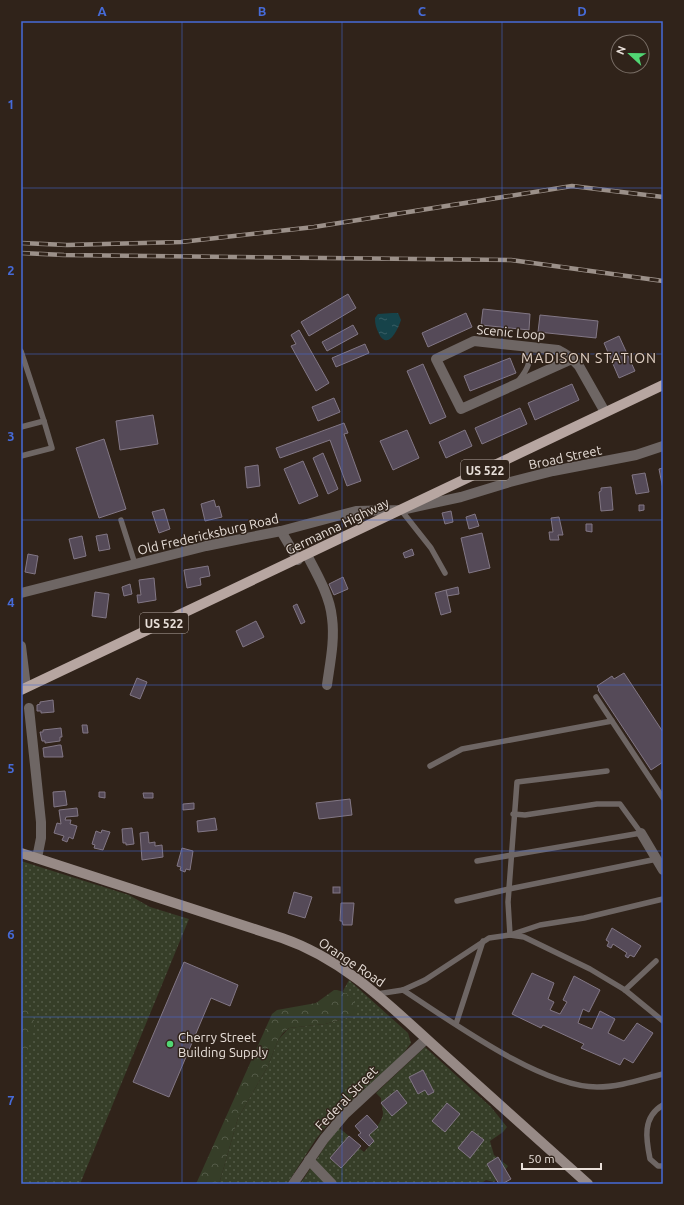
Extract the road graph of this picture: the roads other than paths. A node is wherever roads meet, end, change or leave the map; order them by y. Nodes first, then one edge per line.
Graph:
1 (523, 346) junction
2 (21, 351) edge
3 (572, 359) junction
4 (516, 384) junction
5 (663, 385) edge
6 (605, 412) junction
7 (44, 421) junction
8 (21, 427) edge
9 (663, 446) edge
10 (21, 456) edge
11 (402, 510) junction
12 (121, 520) dead end
13 (280, 531) junction
14 (303, 557) junction
15 (135, 564) junction
16 (445, 573) dead end
17 (21, 593) edge
18 (21, 646) edge
19 (327, 685) dead end
20 (24, 689) edge
21 (596, 697) dead end
22 (29, 708) dead end
23 (612, 721) junction
24 (430, 766) dead end
25 (607, 771) dead end
26 (663, 798) edge
27 (513, 814) junction
28 (641, 833) junction
29 (21, 853) edge
30 (510, 855) junction
31 (37, 858) junction
32 (657, 859) junction
33 (477, 861) dead end
34 (663, 870) edge
35 (509, 889) junction
36 (663, 899) edge
37 (457, 901) dead end
38 (510, 935) junction
39 (483, 941) junction
40 (656, 961) dead end
41 (403, 990) junction
42 (625, 990) junction
43 (377, 994) junction
44 (663, 1021) edge
45 (456, 1024) junction
46 (426, 1039) junction
47 (663, 1074) edge
48 (663, 1105) edge
49 (309, 1160) junction
50 (663, 1166) edge
51 (293, 1184) edge
52 (332, 1184) edge
53 (588, 1184) edge

1 - 3 street, Scenic Loop
1 - 4 lane
1 - 4 street, Scenic Loop
2 - 7 lane
3 - 4 street, Scenic Loop
3 - 6 street, Scenic Loop
5 - 6 main road, Germanna Highway / US 522
6 - 11 main road, Germanna Highway / US 522
7 - 8 lane
7 - 10 lane
9 - 11 street, Broad Street
11 - 13 street, Old Fredericksburg Road
11 - 14 main road, Germanna Highway / US 522
11 - 16 lane
12 - 15 lane
13 - 14 street
13 - 15 street, Old Fredericksburg Road
14 - 19 street
14 - 20 main road, Germanna Highway / US 522
15 - 17 street, Old Fredericksburg Road
18 - 20 street
21 - 23 lane
22 - 31 street
23 - 24 lane
23 - 26 lane
25 - 27 lane
27 - 28 lane
27 - 30 lane
28 - 30 lane
28 - 32 street
29 - 31 main road, Orange Road
30 - 33 lane
30 - 35 lane
31 - 43 main road, Orange Road
32 - 34 street
32 - 35 lane
35 - 37 lane
35 - 38 lane
36 - 38 lane
38 - 39 lane
38 - 42 lane
39 - 41 lane
39 - 45 lane
40 - 42 lane
41 - 43 lane
41 - 45 lane
42 - 44 lane
43 - 46 main road, Orange Road
45 - 47 lane
46 - 49 street, Federal Street
46 - 53 main road, Orange Road
48 - 50 lane
49 - 51 street, Federal Street
49 - 52 street

